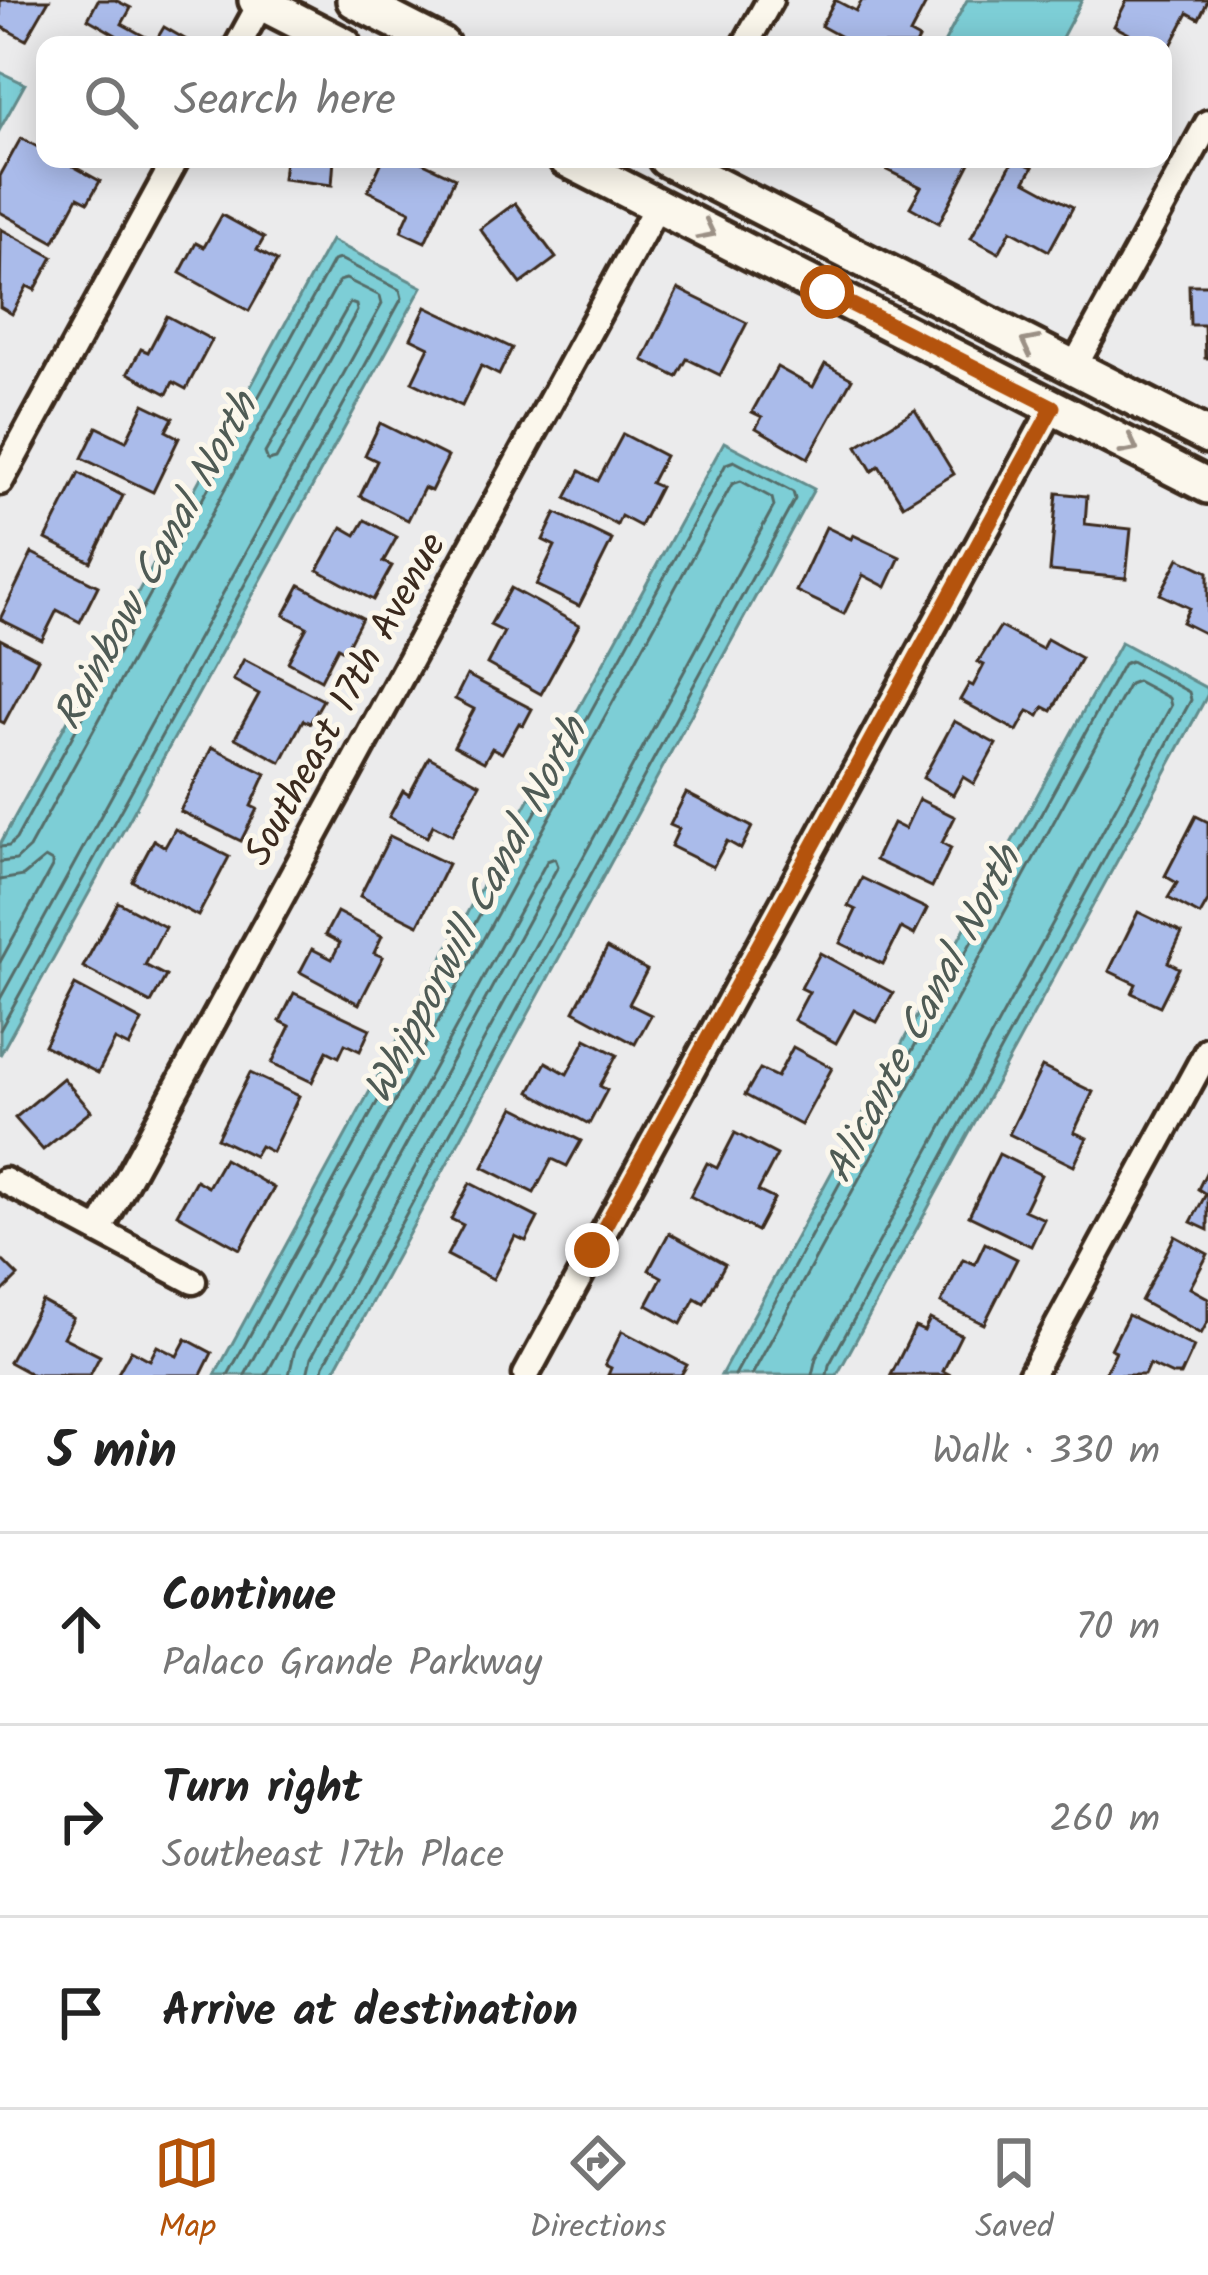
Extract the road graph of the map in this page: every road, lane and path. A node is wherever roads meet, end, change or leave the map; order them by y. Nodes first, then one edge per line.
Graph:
1 (354, 0) edge
2 (770, 0) edge
3 (260, 1) edge
4 (242, 36) edge
5 (327, 36) edge
6 (424, 36) edge
7 (751, 36) edge
8 (1208, 123) edge
9 (171, 168) edge
10 (583, 168) edge
11 (673, 168) edge
12 (689, 168) edge
13 (657, 206) junction
14 (1074, 368) junction
15 (1053, 407) junction
16 (1208, 436) edge
17 (0, 482) edge
18 (1208, 486) edge
19 (1208, 1050) edge
20 (4, 1181) dead end
21 (100, 1229) junction
22 (193, 1281) dead end
23 (526, 1375) edge
24 (1031, 1375) edge

1 - 6 street
2 - 7 street
3 - 4 street
3 - 5 street
8 - 14 street
9 - 17 street
10 - 13 street
11 - 13 street
14 -> 12 street
13 -> 15 street
13 - 21 street, Southeast 17th Avenue
14 - 15 street
14 - 16 street
15 -> 18 street
15 - 23 street
19 - 24 street
20 - 21 street
21 - 22 street

